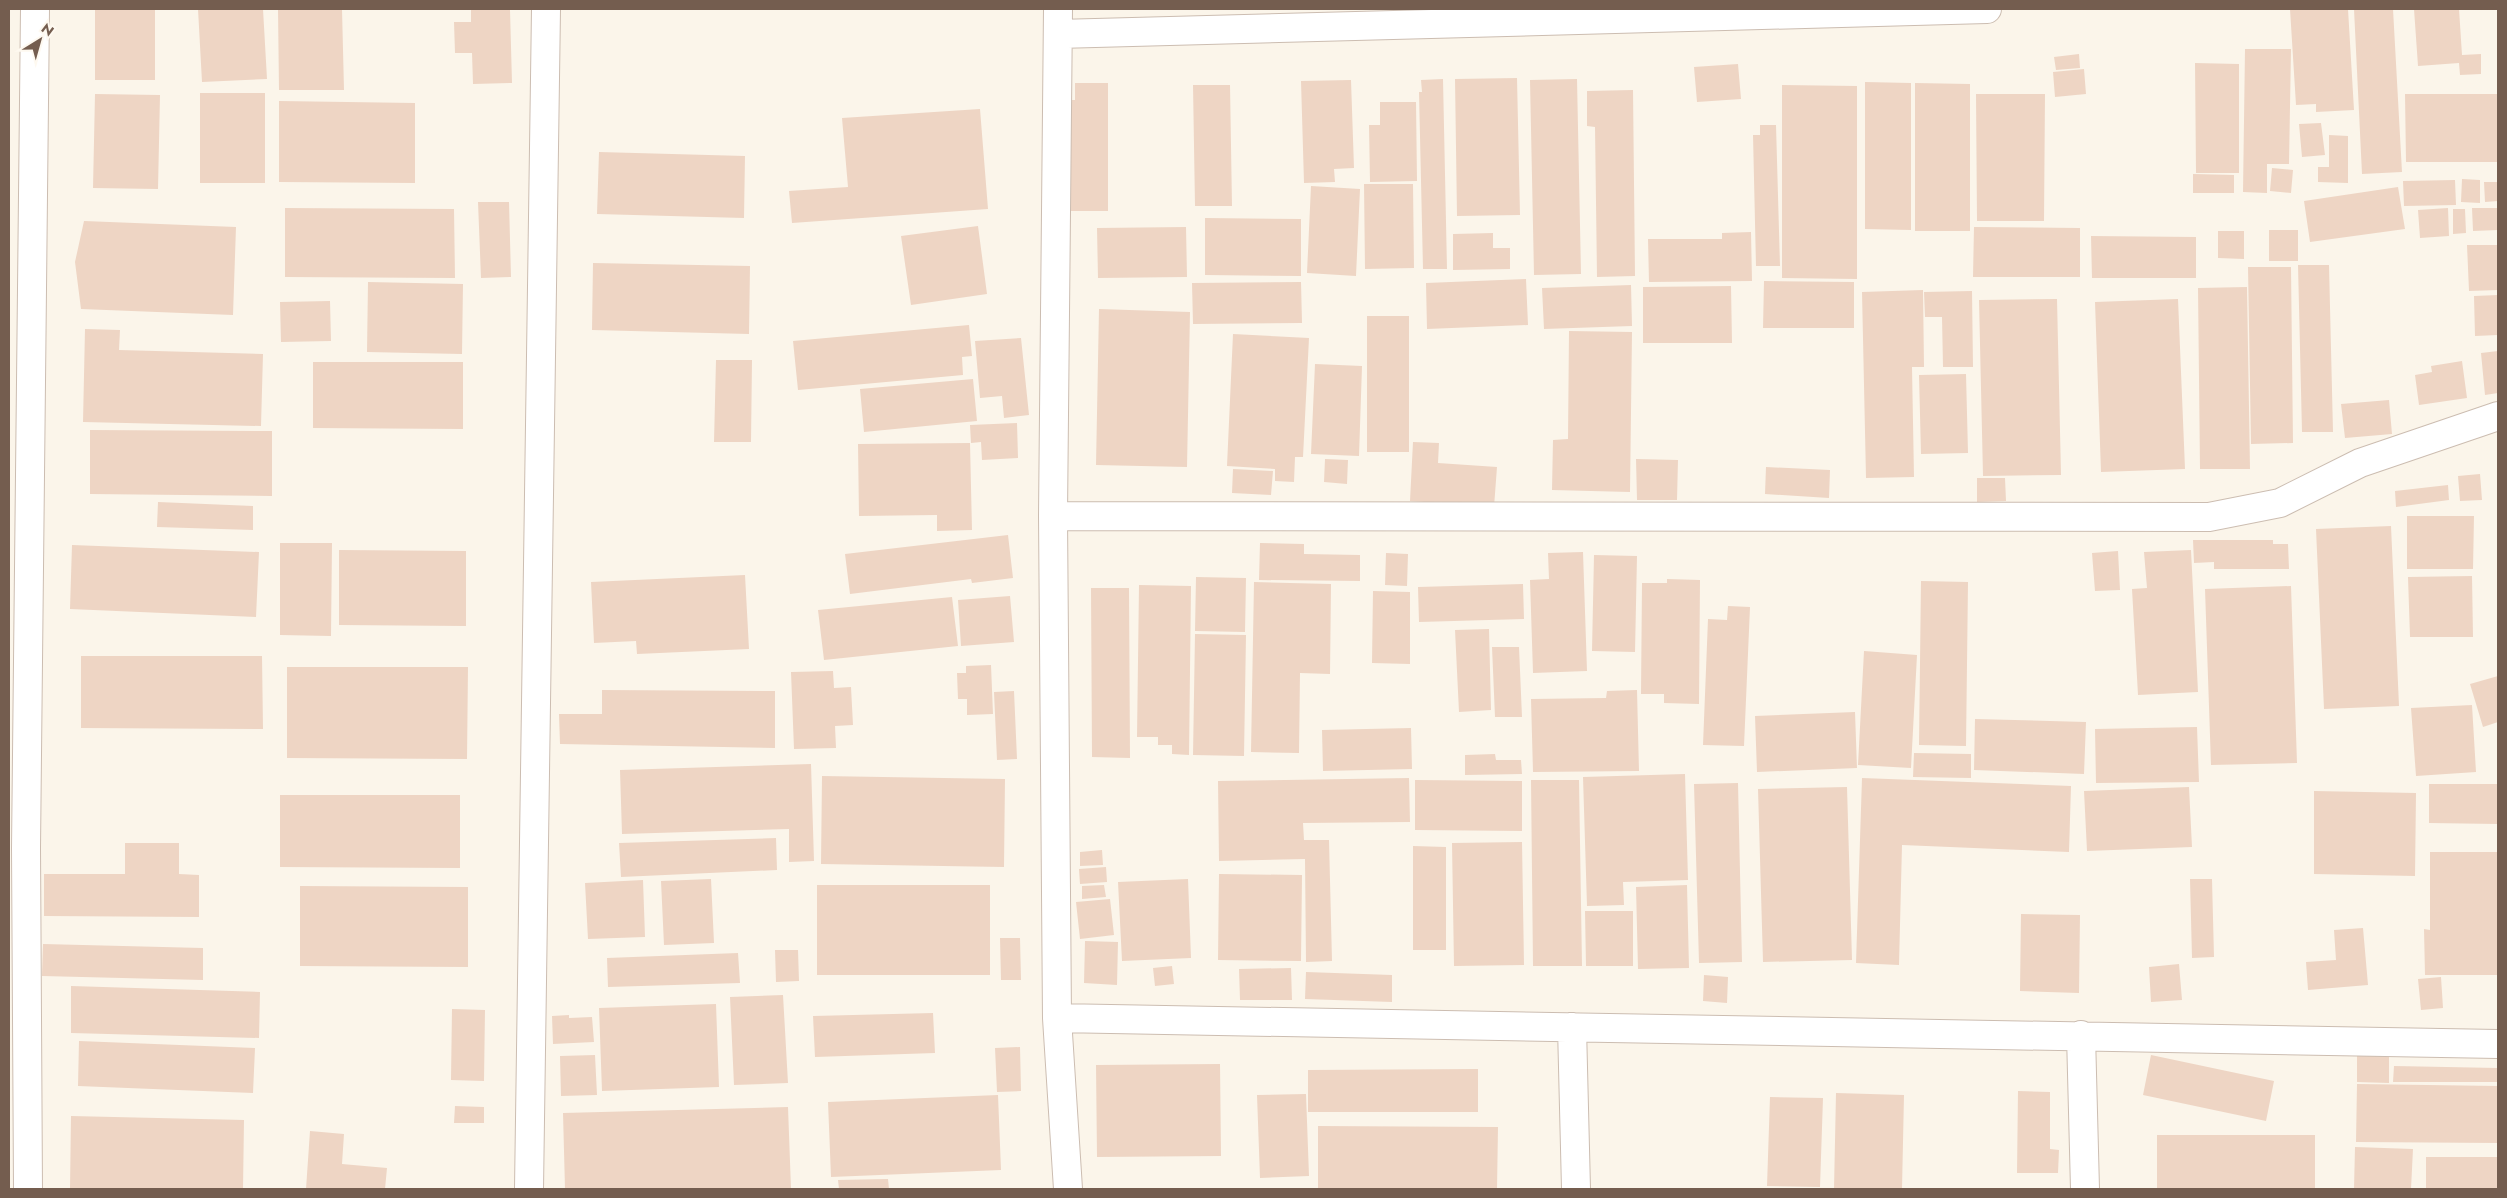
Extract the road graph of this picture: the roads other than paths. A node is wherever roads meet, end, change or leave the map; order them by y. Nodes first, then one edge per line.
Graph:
1 (35, 9) edge
2 (546, 9) edge
3 (1987, 9) edge
4 (1058, 22) edge
5 (2498, 416) edge
6 (1053, 516) junction
7 (1057, 1018) junction
8 (1572, 1027) junction
9 (2081, 1035) junction
10 (2498, 1044) edge
11 (28, 1189) edge
12 (529, 1189) edge
13 (1068, 1189) edge
14 (1576, 1189) edge
15 (2085, 1189) edge

1 - 11 street
2 - 12 street
3 - 4 street
4 - 6 street
5 - 6 street
6 - 7 street
7 - 8 street
7 - 13 street
8 - 9 street
8 - 14 street
9 - 10 street
9 - 15 street

